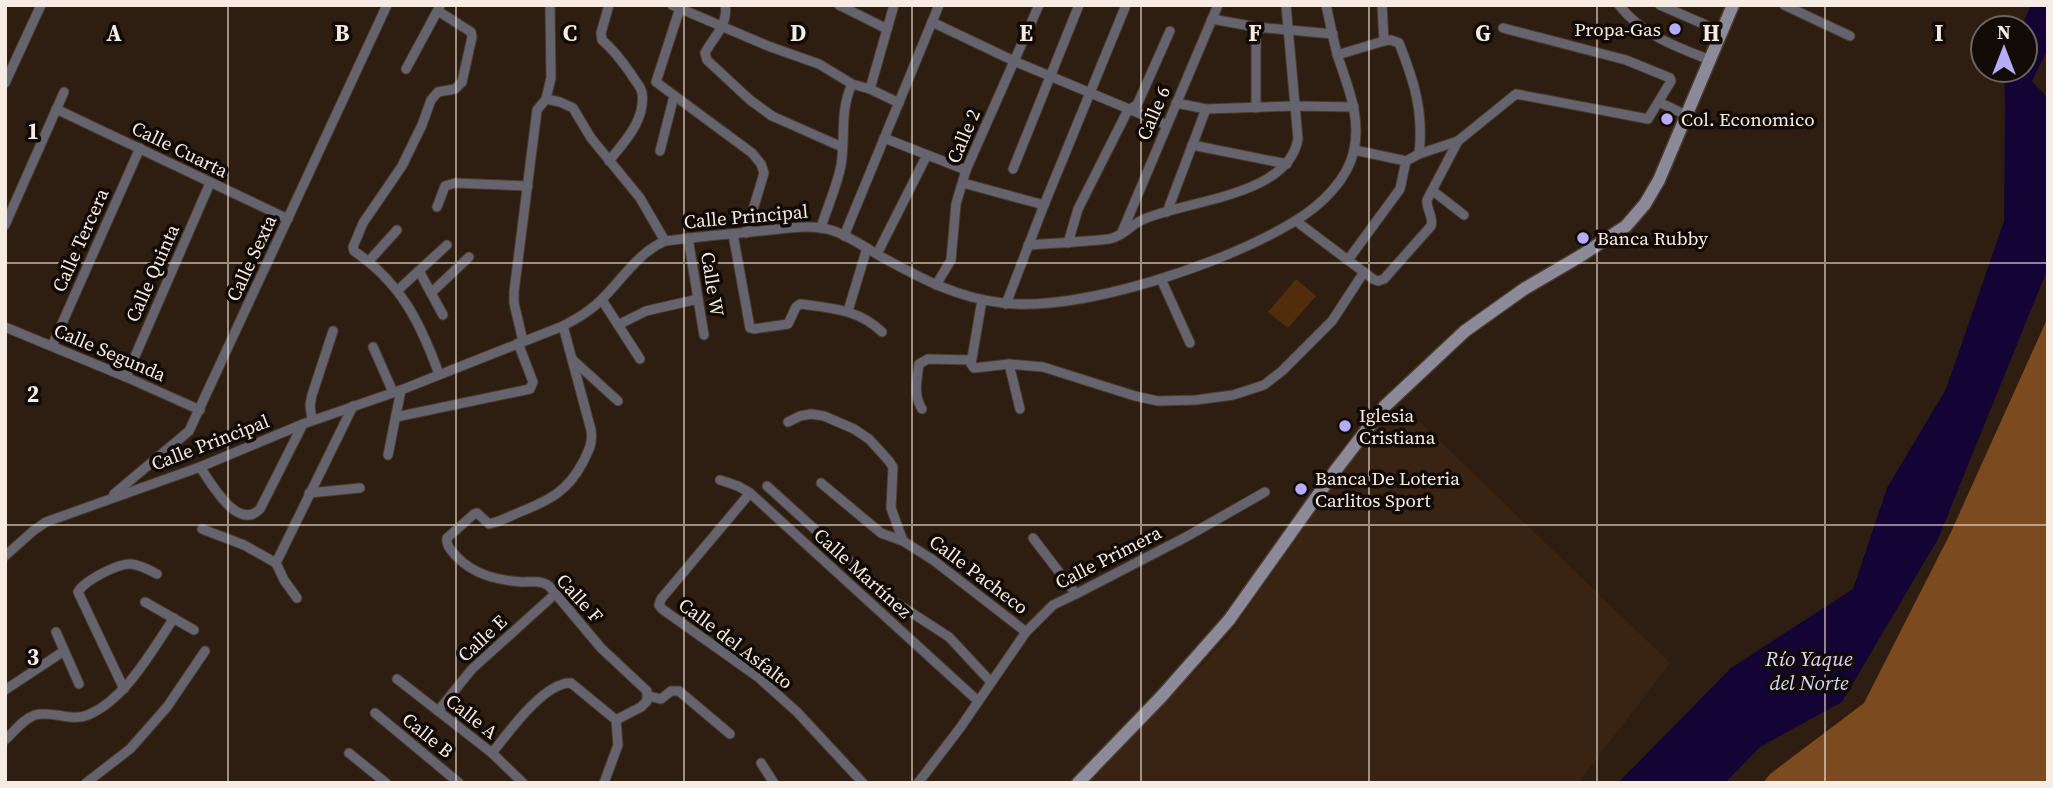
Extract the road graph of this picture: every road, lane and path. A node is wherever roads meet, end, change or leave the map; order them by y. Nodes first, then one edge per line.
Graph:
1 (41, 5) edge
2 (387, 5) edge
3 (550, 5) edge
4 (609, 5) edge
5 (724, 5) edge
6 (838, 5) edge
7 (894, 5) edge
8 (939, 5) edge
9 (1039, 5) edge
10 (1079, 5) edge
11 (1126, 5) edge
12 (1218, 5) edge
13 (1286, 5) edge
14 (1325, 5) edge
15 (1382, 5) edge
16 (1619, 5) edge
17 (1660, 5) edge
18 (1784, 5) edge
19 (1731, 6) edge
20 (676, 7) edge
21 (439, 8) edge
22 (1212, 19) junction
23 (932, 22) junction
24 (722, 26) junction
25 (1256, 27) junction
26 (1503, 28) dead end
27 (887, 29) junction
28 (1288, 30) junction
29 (1170, 31) dead end
30 (1722, 32) junction
31 (1332, 34) junction
32 (1850, 36) dead end
33 (1384, 41) junction
34 (1338, 55) junction
35 (1710, 60) junction
36 (1014, 61) junction
37 (406, 69) dead end
38 (1052, 76) junction
39 (656, 82) junction
40 (5, 83) edge
41 (852, 84) junction
42 (870, 89) junction
43 (642, 90) junction
44 (64, 92) dead end
45 (1090, 92) junction
46 (674, 96) junction
47 (547, 99) junction
48 (1659, 102) junction
49 (899, 103) junction
50 (1176, 103) junction
51 (1295, 106) junction
52 (1354, 107) junction
53 (1256, 108) junction
54 (56, 109) junction
55 (1206, 109) junction
56 (1128, 110) junction
57 (1686, 115) junction
58 (1167, 125) junction
59 (884, 138) junction
60 (1458, 141) junction
61 (1192, 145) junction
62 (842, 146) junction
63 (140, 148) junction
64 (1354, 149) junction
65 (660, 151) dead end
66 (1419, 154) junction
67 (927, 155) junction
68 (609, 161) junction
69 (1406, 161) junction
70 (1287, 164) junction
71 (1013, 169) dead end
72 (966, 170) junction
73 (210, 183) junction
74 (962, 183) junction
75 (528, 186) junction
76 (1433, 191) junction
77 (1044, 205) junction
78 (437, 207) dead end
79 (1167, 212) junction
80 (1464, 215) dead end
81 (288, 219) junction
82 (1296, 221) junction
83 (5, 225) edge
84 (821, 228) junction
85 (397, 230) dead end
86 (746, 233) junction
87 (733, 234) junction
88 (1121, 235) junction
89 (844, 236) junction
90 (688, 238) junction
91 (665, 241) junction
92 (1068, 243) junction
93 (447, 245) dead end
94 (1028, 245) junction
95 (867, 248) junction
96 (877, 254) junction
97 (469, 257) dead end
98 (1348, 260) junction
99 (369, 261) junction
100 (419, 271) junction
101 (1364, 272) junction
102 (1161, 279) junction
103 (936, 285) junction
104 (398, 290) junction
105 (431, 293) junction
106 (698, 299) junction
107 (602, 300) junction
108 (982, 300) junction
109 (1006, 304) junction
110 (848, 311) junction
111 (443, 315) dead end
112 (618, 325) junction
113 (563, 326) junction
114 (5, 327) edge
115 (333, 331) dead end
116 (882, 332) dead end
117 (704, 335) dead end
118 (520, 342) junction
119 (1190, 343) dead end
120 (52, 346) junction
121 (373, 347) dead end
122 (640, 359) dead end
123 (573, 360) junction
124 (971, 360) junction
125 (1009, 364) junction
126 (439, 374) junction
127 (126, 377) junction
128 (397, 391) junction
129 (618, 401) dead end
130 (353, 406) junction
131 (922, 409) dead end
132 (1020, 409) dead end
133 (200, 410) junction
134 (397, 417) junction
135 (307, 422) junction
136 (788, 422) dead end
137 (388, 455) dead end
138 (200, 467) junction
139 (720, 481) dead end
140 (821, 483) dead end
141 (767, 485) dead end
142 (360, 488) dead end
143 (1265, 492) dead end
144 (309, 493) junction
145 (750, 493) junction
146 (110, 498) junction
147 (202, 529) dead end
148 (1033, 538) dead end
149 (903, 541) junction
150 (5, 556) edge
151 (276, 563) junction
152 (157, 574) dead end
153 (555, 594) junction
154 (1076, 594) junction
155 (297, 598) dead end
156 (145, 602) dead end
157 (174, 618) junction
158 (194, 631) dead end
159 (56, 632) dead end
160 (1026, 632) junction
161 (64, 651) junction
162 (205, 651) dead end
163 (397, 679) dead end
164 (991, 682) junction
165 (79, 684) dead end
166 (124, 689) junction
167 (5, 690) edge
168 (648, 696) junction
169 (978, 701) junction
170 (438, 711) junction
171 (375, 713) dead end
172 (616, 720) junction
173 (730, 734) dead end
174 (5, 740) edge
175 (349, 753) dead end
176 (492, 753) junction
177 (761, 762) dead end
178 (86, 783) edge
179 (386, 783) edge
180 (459, 783) edge
181 (523, 783) edge
182 (604, 783) edge
183 (774, 783) edge
184 (863, 783) edge
185 (918, 783) edge
186 (1078, 783) edge

1 - 40 street
2 - 81 street, Calle Sexta
3 - 47 street
4 - 43 street
5 - 24 street
6 - 27 street
7 - 27 street
8 - 23 street
9 - 36 street, Calle 2
10 - 38 street
11 - 45 street
12 - 22 street, Calle 6
13 - 28 street
14 - 31 street, Calle Principal
15 - 33 street
16 - 35 street
17 - 30 street
18 - 32 street
19 - 30 main road
20 - 24 street
20 - 39 street
21 - 37 street
21 - 99 street
22 - 25 street
22 - 50 street, Calle 6
23 - 36 street
23 - 49 street
24 - 41 street
24 - 62 street
25 - 28 street
25 - 53 street
26 - 48 street
27 - 42 street
28 - 31 street
28 - 51 street
29 - 56 street
30 - 35 main road
31 - 34 street, Calle Principal
33 - 34 street
33 - 66 street
34 - 52 street, Calle Principal
35 - 57 main road
36 - 38 street
36 - 72 street, Calle 2
38 - 45 street
38 - 71 street
39 - 43 street
39 - 46 street
41 - 42 street
41 - 62 street
42 - 49 street
43 - 68 street
44 - 54 street
45 - 56 street
45 - 77 street
46 - 65 street
46 - 86 street
47 - 68 street
47 - 75 street
48 - 57 street
48 - 60 street
49 - 59 street
50 - 55 street
50 - 58 street, Calle 6
51 - 52 street
51 - 53 street
51 - 70 street
52 - 64 street, Calle Principal
53 - 55 street
54 - 63 street, Calle Cuarta
54 - 83 street
55 - 61 street
56 - 58 street
56 - 92 street
57 - 186 main road
58 - 88 street, Calle 6
59 - 67 street
59 - 89 street
60 - 66 street
60 - 76 street
61 - 70 street
61 - 79 street
62 - 84 street
63 - 73 street, Calle Cuarta
63 - 120 street, Calle Tercera
64 - 69 street
64 - 82 street, Calle Principal
66 - 69 street
67 - 72 street
67 - 96 street
68 - 91 street
69 - 98 street
70 - 79 street
72 - 74 street, Calle 2
73 - 81 street, Calle Cuarta
73 - 127 street, Calle Quinta
74 - 77 street
74 - 103 street, Calle 2
75 - 78 street
75 - 118 street
76 - 80 street
76 - 101 street
77 - 94 street
79 - 88 street
81 - 133 street, Calle Sexta
82 - 98 street
82 - 102 street, Calle Principal
84 - 86 street, Calle Principal
84 - 89 street, Calle Principal
85 - 99 street
86 - 87 street, Calle Principal
87 - 90 street, Calle Principal
87 - 110 street
88 - 92 street
89 - 95 street, Calle Principal
90 - 91 street, Calle Principal
90 - 106 street, Calle W
91 - 107 street, Calle Principal
92 - 94 street
93 - 100 street
94 - 109 street
95 - 96 street, Calle Principal
95 - 110 street
96 - 103 street, Calle Principal
97 - 105 street
98 - 101 street
99 - 104 street
100 - 104 street
100 - 105 street
101 - 125 street
102 - 109 street, Calle Principal
102 - 119 street
103 - 108 street, Calle Principal
104 - 126 street
105 - 111 street
106 - 112 street
106 - 117 street, Calle W
107 - 112 street
107 - 113 street, Calle Principal
108 - 109 street, Calle Principal
108 - 124 street
110 - 116 street
112 - 122 street
113 - 118 street, Calle Principal
113 - 123 street
114 - 120 street, Calle Segunda
115 - 135 street
118 - 126 street, Calle Principal
118 - 134 street
120 - 127 street, Calle Segunda
121 - 128 street
123 - 129 street
123 - 153 street, Calle F
124 - 125 street
124 - 131 street
125 - 132 street
126 - 128 street, Calle Principal
127 - 133 street, Calle Segunda
128 - 130 street, Calle Principal
128 - 134 street
130 - 135 street, Calle Principal
130 - 144 street
133 - 146 street, Calle Sexta
134 - 137 street
135 - 138 street, Calle Principal
135 - 138 street
136 - 149 street, Calle Pacheco
138 - 146 street, Calle Principal
139 - 145 street, Calle Martínez
140 - 149 street
141 - 164 street
142 - 144 street
143 - 154 street, Calle Primera
144 - 151 street
145 - 169 street, Calle Martínez
145 - 184 street, Calle del Asfalto
146 - 150 street, Calle Principal
147 - 151 street
148 - 154 street
149 - 160 street, Calle Pacheco
151 - 155 street
152 - 166 street
153 - 168 street, Calle F
153 - 170 street, Calle E
154 - 160 street, Calle Primera
156 - 157 street
157 - 158 street
157 - 166 street
159 - 161 street
160 - 164 street, Calle Primera
161 - 165 street
161 - 167 street
162 - 178 street
163 - 170 street, Calle A
164 - 169 street, Calle Primera
166 - 174 street
168 - 172 street
168 - 173 street
169 - 185 street, Calle Primera
170 - 176 street, Calle A
171 - 180 street, Calle B
172 - 176 street
172 - 182 street
175 - 179 street
176 - 181 street, Calle A
177 - 183 street

